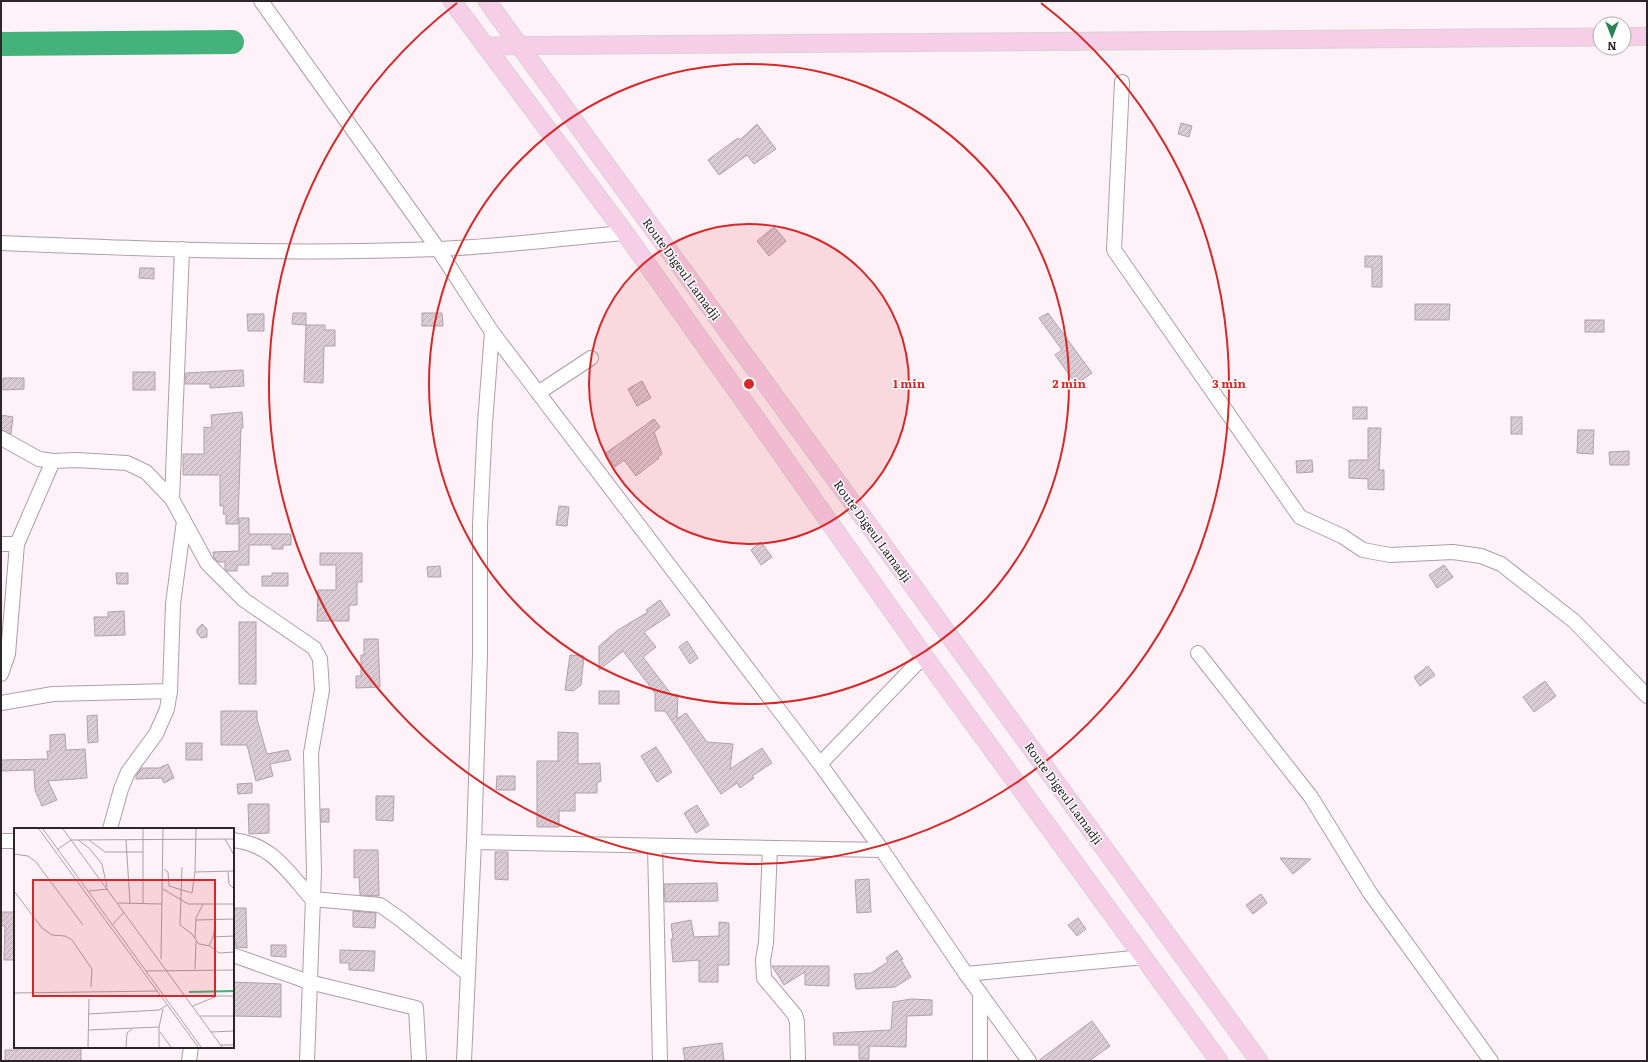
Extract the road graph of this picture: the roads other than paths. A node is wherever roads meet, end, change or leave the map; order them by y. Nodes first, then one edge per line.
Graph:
1 (261, 1) edge
2 (452, 1) edge
3 (487, 1) edge
4 (1647, 36) edge
5 (1592, 37) edge
6 (1632, 37) edge
7 (484, 46) junction
8 (520, 46) junction
9 (1122, 82) dead end
10 (625, 233) junction
11 (1, 243) edge
12 (182, 249) junction
13 (438, 249) junction
14 (492, 332) junction
15 (591, 358) dead end
16 (538, 393) junction
17 (1, 438) edge
18 (54, 461) junction
19 (172, 499) junction
20 (184, 521) junction
21 (1, 544) edge
22 (17, 544) junction
23 (1198, 653) dead end
24 (924, 656) junction
25 (1, 674) edge
26 (170, 691) junction
27 (1647, 696) edge
28 (1, 703) edge
29 (820, 764) junction
30 (110, 828) edge
31 (234, 840) edge
32 (1, 841) edge
33 (14, 841) edge
34 (474, 842) junction
35 (655, 846) junction
36 (770, 848) junction
37 (882, 850) junction
38 (312, 899) junction
39 (234, 955) edge
40 (1144, 956) junction
41 (468, 974) junction
42 (966, 974) junction
43 (310, 982) junction
44 (980, 994) junction
45 (191, 1048) edge
46 (189, 1061) edge
47 (306, 1061) edge
48 (419, 1061) edge
49 (464, 1061) edge
50 (660, 1061) edge
51 (798, 1061) edge
52 (980, 1061) edge
53 (1029, 1061) edge
54 (1219, 1061) edge
55 (1259, 1061) edge
56 (1491, 1061) edge

1 - 13 street
2 - 7 main road, Route Digeul Lamadji
3 - 8 main road, Route Digeul Lamadji
4 - 6 main road
5 - 8 main road
7 - 8 main road
7 - 10 main road, Route Digeul Lamadji
8 - 55 main road, Route Digeul Lamadji
9 - 27 street
10 - 13 street
10 - 24 main road, Route Digeul Lamadji
11 - 12 street
12 - 13 street
12 - 19 street
13 - 14 street
14 - 16 street
14 - 34 street
15 - 16 street
16 - 29 street
17 - 18 street
18 - 19 street
18 - 22 street
19 - 20 street
20 - 26 street
20 - 38 street
21 - 22 street
22 - 25 street
23 - 56 street
24 - 29 street
24 - 40 main road, Route Digeul Lamadji
26 - 28 street
26 - 30 street
29 - 37 street
31 - 38 street
32 - 33 street
34 - 35 street
34 - 41 street
35 - 36 street
35 - 50 street
36 - 37 street
36 - 51 street
37 - 42 street
38 - 41 street
38 - 43 street
39 - 43 street
40 - 42 street
40 - 54 main road, Route Digeul Lamadji
41 - 49 street
42 - 44 street
43 - 47 street
43 - 48 street
44 - 52 street
44 - 53 street
45 - 46 street

